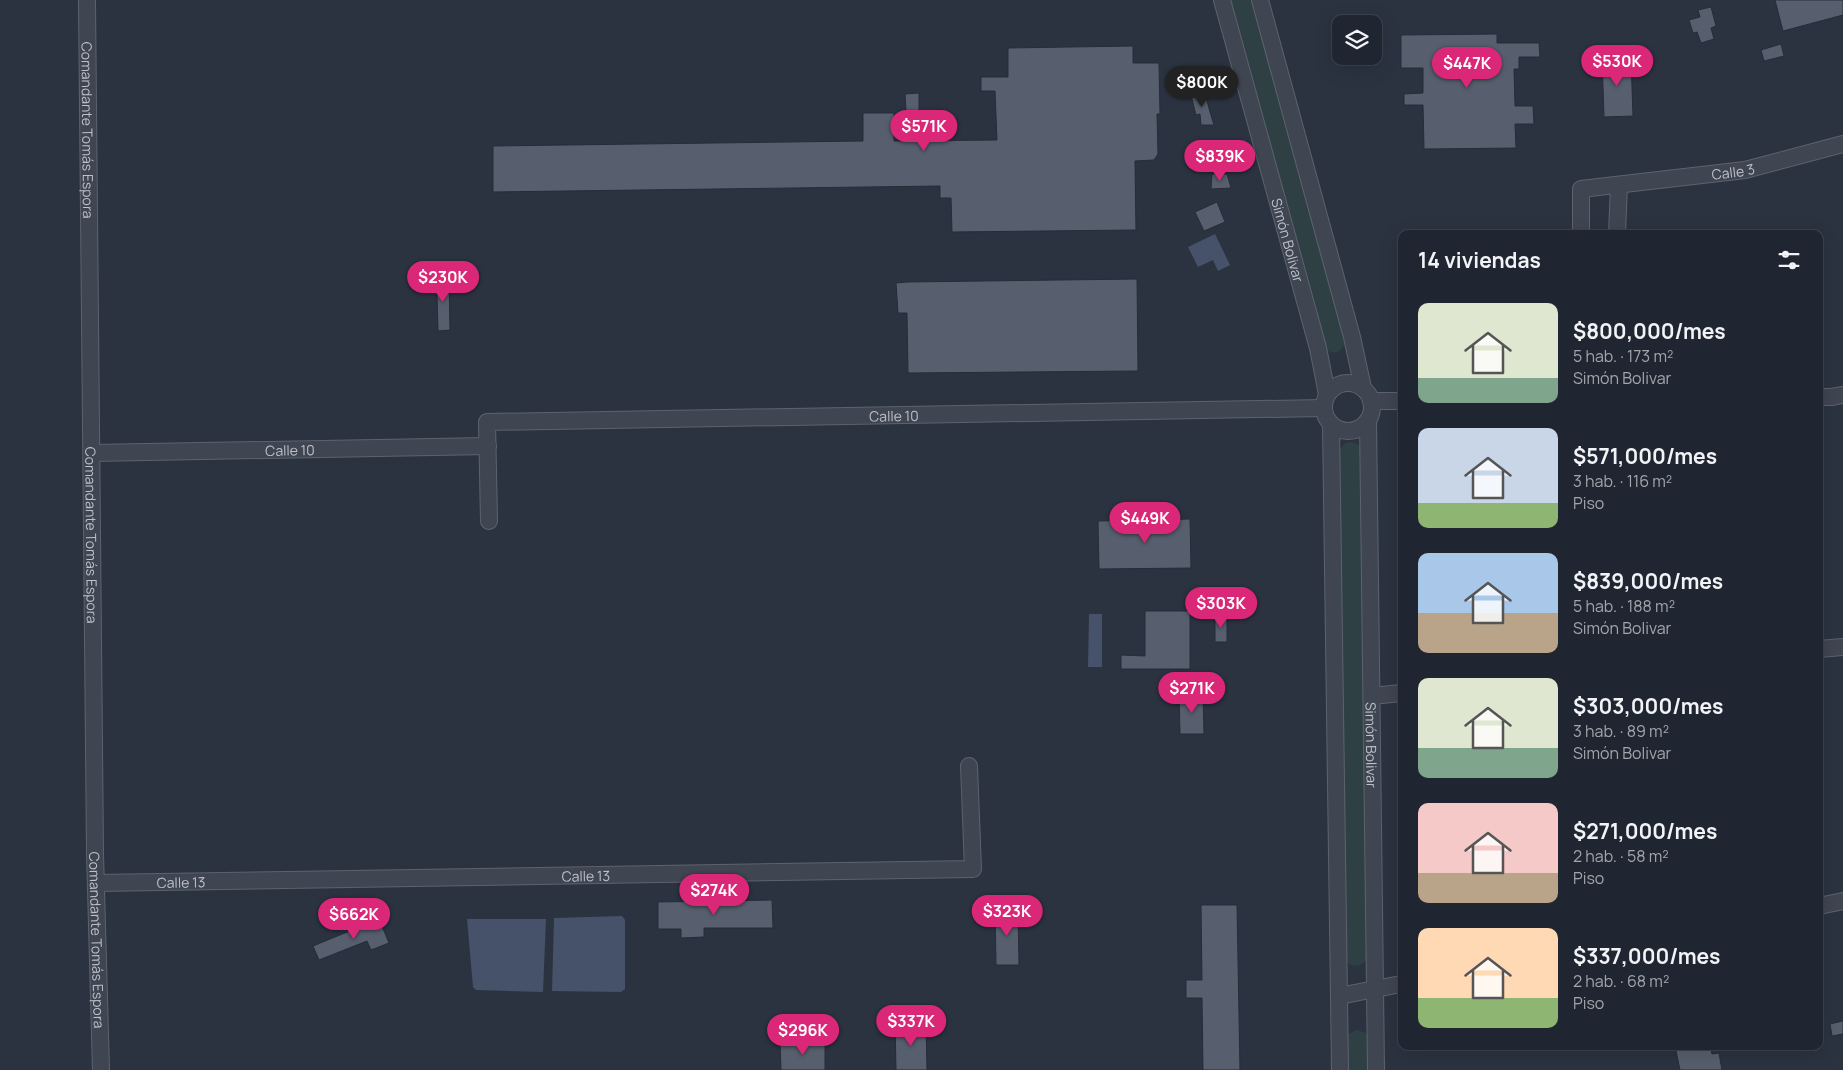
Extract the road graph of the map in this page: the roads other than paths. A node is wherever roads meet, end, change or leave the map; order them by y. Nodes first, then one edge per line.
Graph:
1 (87, 0) edge
2 (1222, 0) edge
3 (1260, 0) edge
4 (1843, 144) edge
5 (1618, 185) junction
6 (1581, 230) edge
7 (1617, 230) edge
8 (1367, 394) junction
9 (1843, 395) edge
10 (1823, 397) edge
11 (1398, 400) edge
12 (1325, 401) junction
13 (1368, 420) junction
14 (1331, 424) junction
15 (488, 446) junction
16 (92, 453) junction
17 (489, 521) dead end
18 (1843, 647) edge
19 (1823, 650) edge
20 (1398, 693) edge
21 (1372, 696) junction
22 (970, 766) dead end
23 (96, 883) junction
24 (1843, 901) edge
25 (1823, 905) edge
26 (1398, 985) edge
27 (1375, 989) junction
28 (1339, 996) junction
29 (101, 1070) edge
30 (1340, 1070) edge
31 (1376, 1070) edge

1 - 16 street, Comandante Tomás Espora
2 - 12 street, Simón Bolivar
3 - 8 street
4 - 5 street, Calle 3
5 - 6 street, Calle 3
5 - 7 street
8 - 11 street
8 - 12 street
8 - 13 street
9 - 10 street
12 - 14 street
12 - 15 street, Calle 10
13 - 14 street
13 - 21 street, Simón Bolivar
14 - 28 street
15 - 16 street, Calle 10
15 - 17 street, Calle 10
16 - 23 street, Comandante Tomás Espora
18 - 19 street
20 - 21 street
21 - 27 street, Simón Bolivar
22 - 23 street, Calle 13
23 - 29 street, Comandante Tomás Espora
24 - 25 street
26 - 27 street
27 - 28 street
27 - 31 street, Simón Bolivar
28 - 30 street

